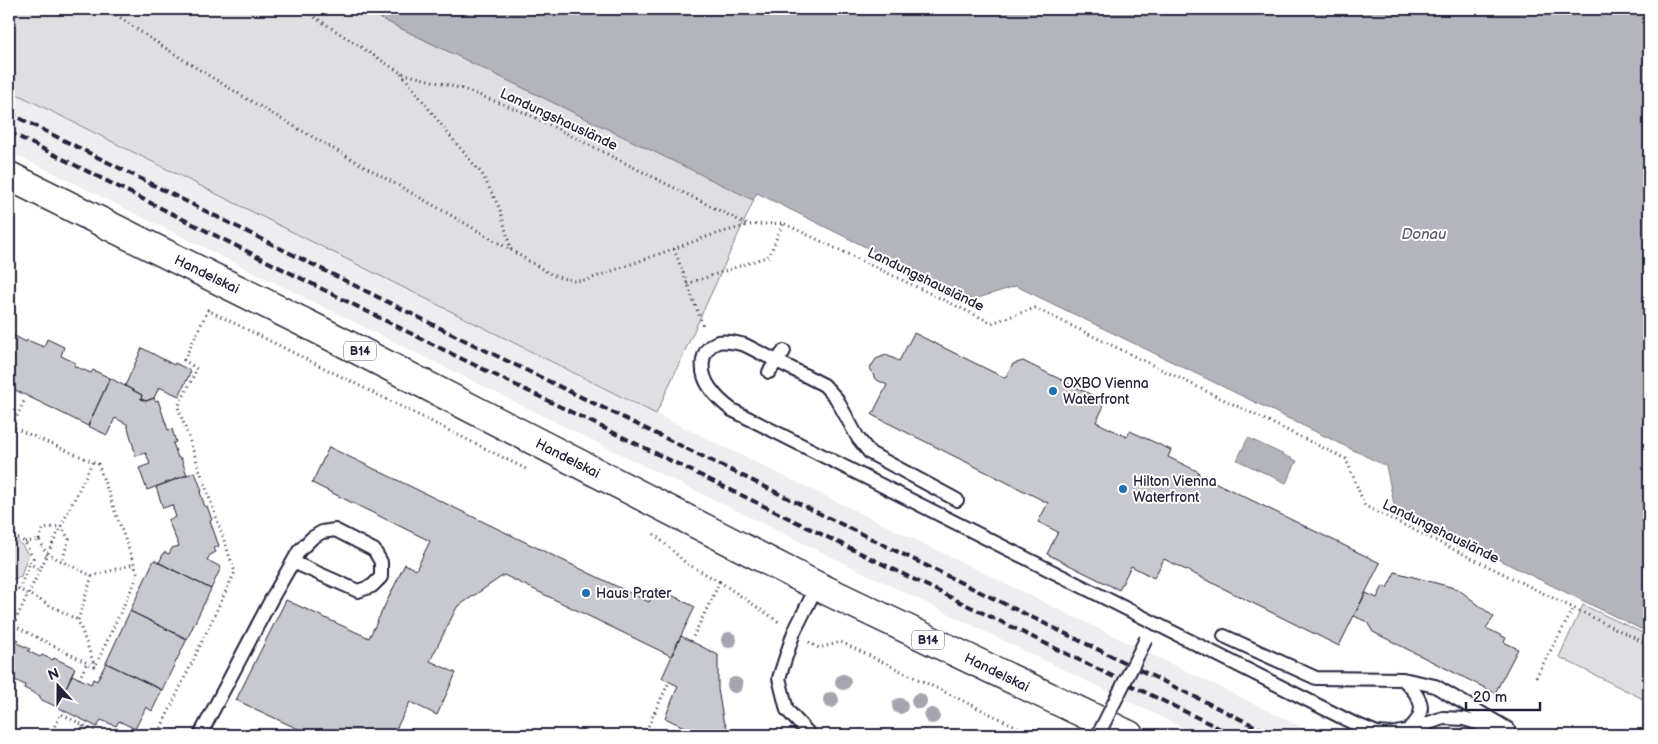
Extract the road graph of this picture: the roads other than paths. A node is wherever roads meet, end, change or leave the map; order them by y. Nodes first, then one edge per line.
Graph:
1 (9, 176) edge
2 (781, 356) junction
3 (770, 372) dead end
4 (956, 500) dead end
5 (293, 562) junction
6 (817, 586) junction
7 (1156, 623) junction
8 (1224, 636) dead end
9 (1403, 679) junction
10 (1503, 732) edge
11 (1410, 733) edge
12 (200, 735) edge
13 (810, 735) edge
14 (1098, 735) edge
15 (1129, 735) edge

1 - 6 main road, Handelskai / B14
2 - 3 lane
2 - 4 lane
2 - 7 lane
5 - 5 lane
5 - 12 lane
6 - 13 lane
6 - 15 main road, Handelskai / B14
7 - 11 lane
7 - 14 lane, bridge
8 - 9 lane
9 - 10 lane
9 - 11 lane
10 - 11 lane

